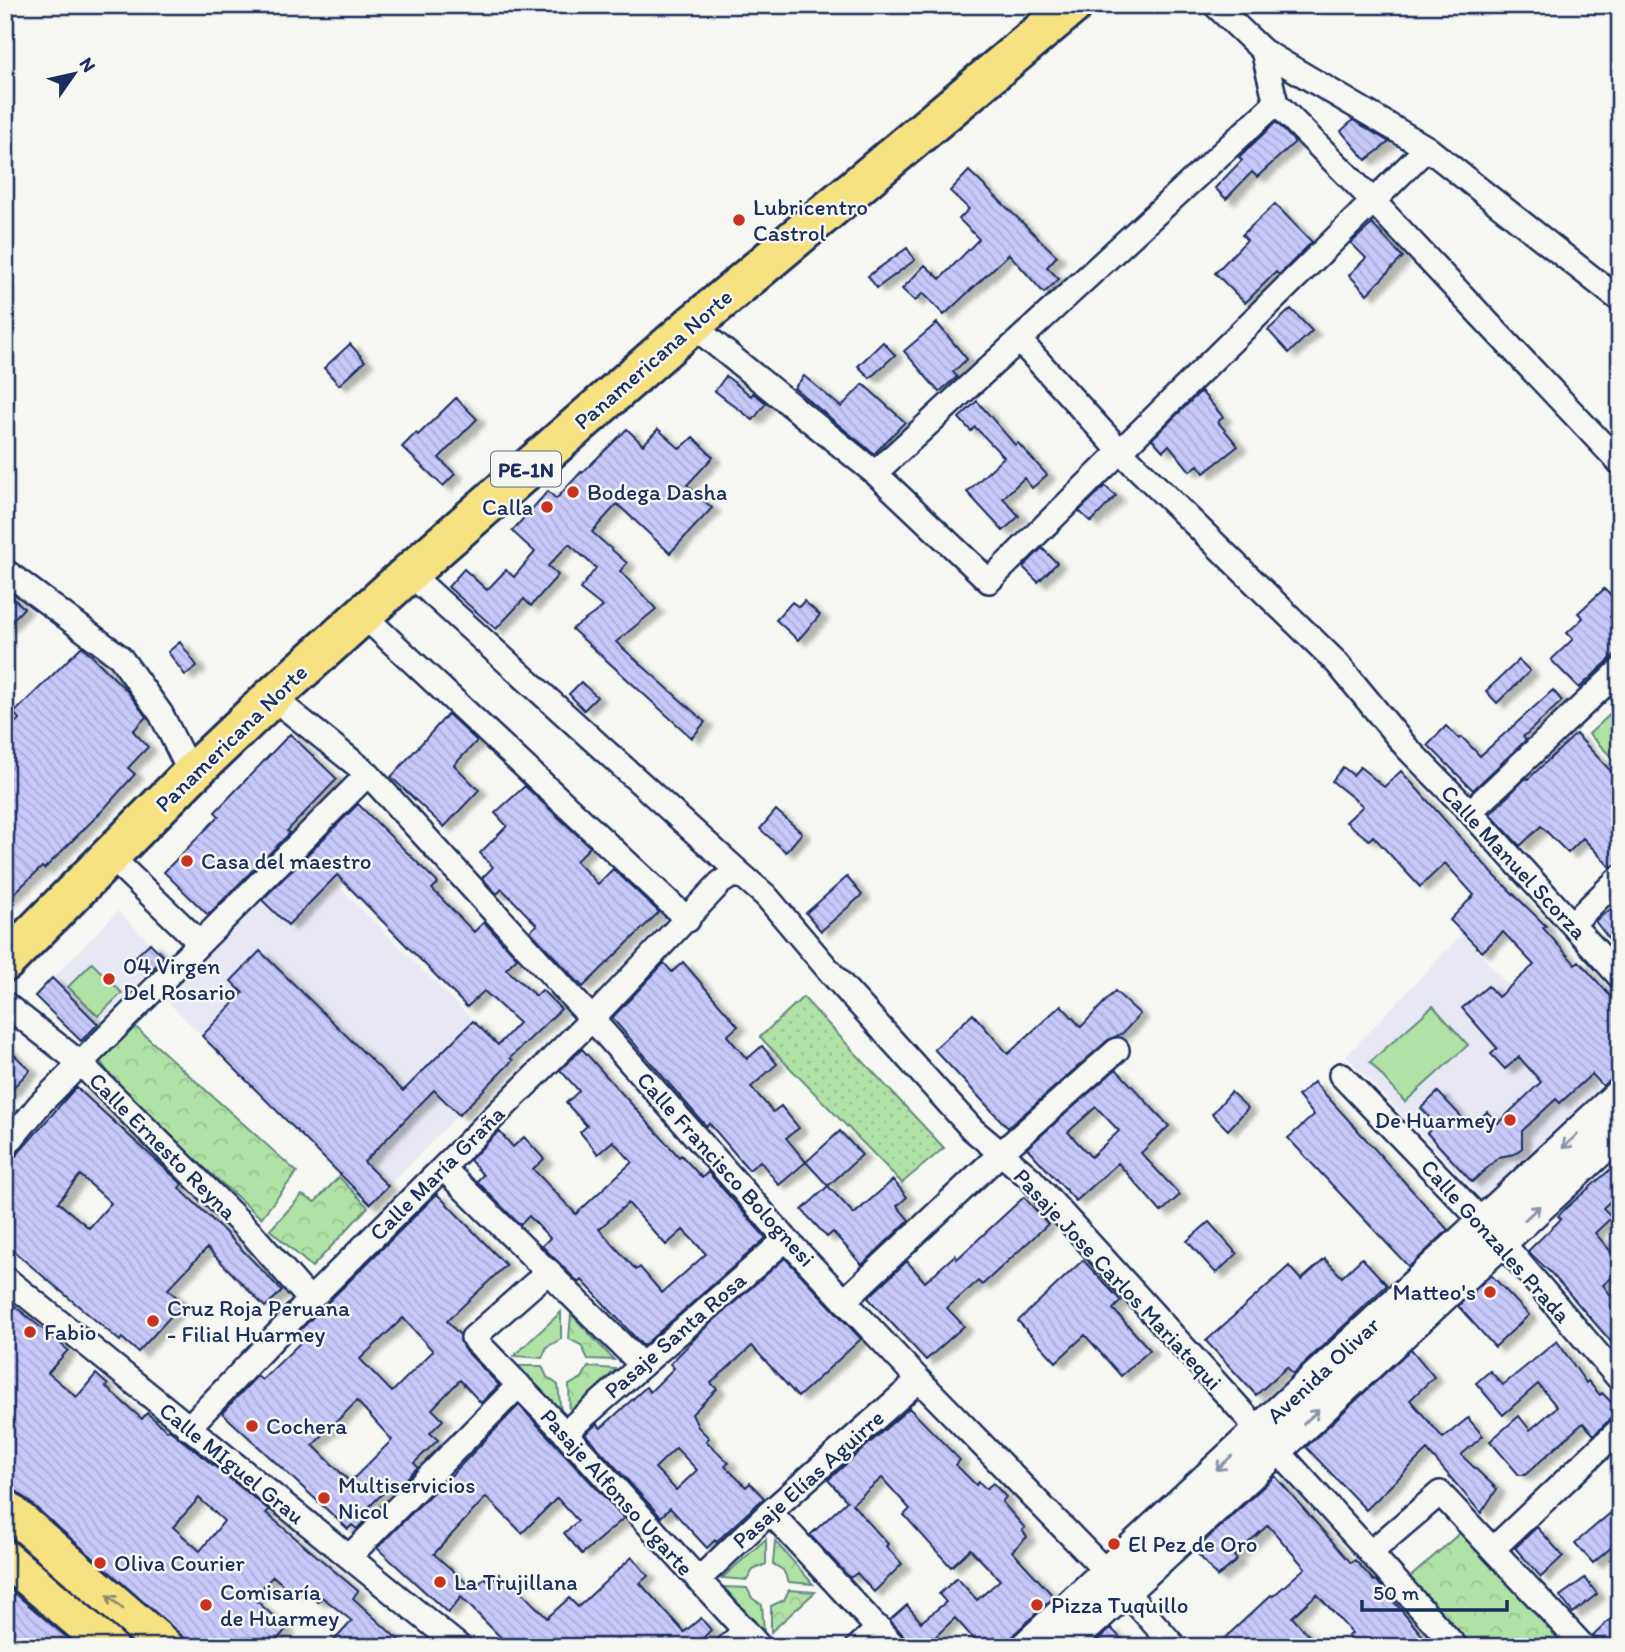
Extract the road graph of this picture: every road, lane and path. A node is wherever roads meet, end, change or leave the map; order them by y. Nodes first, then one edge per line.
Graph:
1 (1073, 5) edge
2 (1215, 5) edge
3 (1263, 51) junction
4 (1276, 103) junction
5 (1427, 148) junction
6 (1374, 202) junction
7 (1620, 300) edge
8 (692, 325) junction
9 (1019, 340) junction
10 (1121, 452) junction
11 (1620, 463) edge
12 (875, 473) junction
13 (5, 571) edge
14 (409, 573) junction
15 (363, 615) junction
16 (1617, 678) edge
17 (272, 697) junction
18 (191, 774) junction
19 (368, 774) junction
20 (1470, 812) junction
21 (110, 856) junction
22 (743, 876) junction
23 (1620, 877) edge
24 (688, 919) junction
25 (1572, 924) junction
26 (200, 943) junction
27 (5, 962) edge
28 (1620, 976) edge
29 (5, 1004) edge
30 (593, 1019) junction
31 (1118, 1049) dead end
32 (80, 1063) junction
33 (1341, 1075) dead end
34 (1620, 1094) edge
35 (1620, 1131) edge
36 (5, 1147) edge
37 (1001, 1153) junction
38 (443, 1168) junction
39 (1491, 1232) junction
40 (786, 1238) junction
41 (549, 1271) junction
42 (5, 1278) edge
43 (310, 1300) junction
44 (844, 1301) junction
45 (640, 1364) junction
46 (919, 1380) junction
47 (1620, 1380) edge
48 (519, 1385) junction
49 (188, 1428) junction
50 (1620, 1429) edge
51 (565, 1433) junction
52 (1267, 1441) junction
53 (5, 1507) edge
54 (770, 1512) junction
55 (1493, 1549) junction
56 (1370, 1553) junction
57 (350, 1556) junction
58 (5, 1558) edge
59 (698, 1580) junction
60 (1116, 1582) junction
61 (878, 1628) junction
62 (753, 1639) edge
63 (1582, 1646) edge
64 (109, 1647) edge
65 (166, 1647) edge
66 (460, 1647) edge
67 (728, 1647) edge
68 (858, 1647) edge
69 (895, 1647) edge
70 (1027, 1647) edge
71 (1063, 1647) edge
72 (1175, 1647) edge
73 (1456, 1647) edge

1 - 8 highway, Panamericana Norte / PE-1N
2 - 3 street
3 - 4 street
3 - 5 street
4 - 6 street
4 - 9 street
5 - 6 street
5 - 7 street
6 - 10 street
6 - 11 street
8 - 12 street
8 - 14 highway, Panamericana Norte / PE-1N
9 - 10 street, Calle Manuel Scorza
9 - 12 street
10 - 12 street
10 - 20 street, Calle Manuel Scorza
13 - 18 street
14 - 15 highway, Panamericana Norte / PE-1N
14 - 22 street, Pasaje Jose Carlos Mariatequi
15 - 17 highway, Panamericana Norte / PE-1N
15 - 24 street
16 - 20 street
17 - 18 highway, Panamericana Norte / PE-1N
17 - 19 street, Calle Francisco Bolognesi
18 - 21 highway, Panamericana Norte / PE-1N
19 - 26 street
19 - 30 street, Calle Francisco Bolognesi
20 - 25 street, Calle Manuel Scorza
21 - 26 street
21 - 27 highway, Panamericana Norte / PE-1N
22 - 24 street
22 - 37 street, Pasaje Jose Carlos Mariatequi
23 - 25 street
24 - 30 street, Calle María Graña
25 - 28 street, Calle Manuel Scorza
26 - 32 street
29 - 32 street, Calle Ernesto Reyna
30 - 38 street, Calle María Graña
30 - 40 street, Calle Francisco Bolognesi
31 - 37 street
32 - 36 street
32 - 43 street, Calle Ernesto Reyna
33 - 39 street, Calle Gonzales Prada
34 -> 39 street, Avenida Olivar
39 -> 35 street, Avenida Olivar
37 - 44 street
37 - 52 street, Pasaje Jose Carlos Mariatequi
38 - 41 street
38 - 43 street, Calle María Graña
39 - 47 street, Calle Gonzales Prada
39 - 52 street, Avenida Olivar
40 - 44 street, Calle Francisco Bolognesi
40 - 45 street, Pasaje Santa Rosa
41 - 45 street
41 - 48 street, Pasaje Alfonso Ugarte
42 - 49 street, Calle MIguel Grau
43 - 49 street, Calle María Graña
44 - 46 street, Calle Francisco Bolognesi
45 - 51 street, Pasaje Santa Rosa
46 - 54 street, Pasaje Elías Aguirre
46 - 60 street, Calle Francisco Bolognesi
48 - 51 street, Pasaje Alfonso Ugarte
48 - 57 street
49 - 57 street, Calle MIguel Grau
50 - 55 street
51 - 59 street, Pasaje Alfonso Ugarte
52 - 56 street, Pasaje Jose Carlos Mariatequi
52 - 60 street, Avenida Olivar
65 -> 53 main road
54 - 59 street, Pasaje Elías Aguirre
54 - 61 street
55 - 56 street
55 - 63 street
56 - 73 street, Pasaje Jose Carlos Mariatequi
57 - 66 street, Calle MIguel Grau
58 - 64 main road
59 - 62 street, Pasaje Alfonso Ugarte
60 - 70 street, Avenida Olivar
60 - 71 street, Avenida Olivar
60 - 72 street, Calle Francisco Bolognesi
61 - 68 street
61 - 69 street
62 - 67 street

